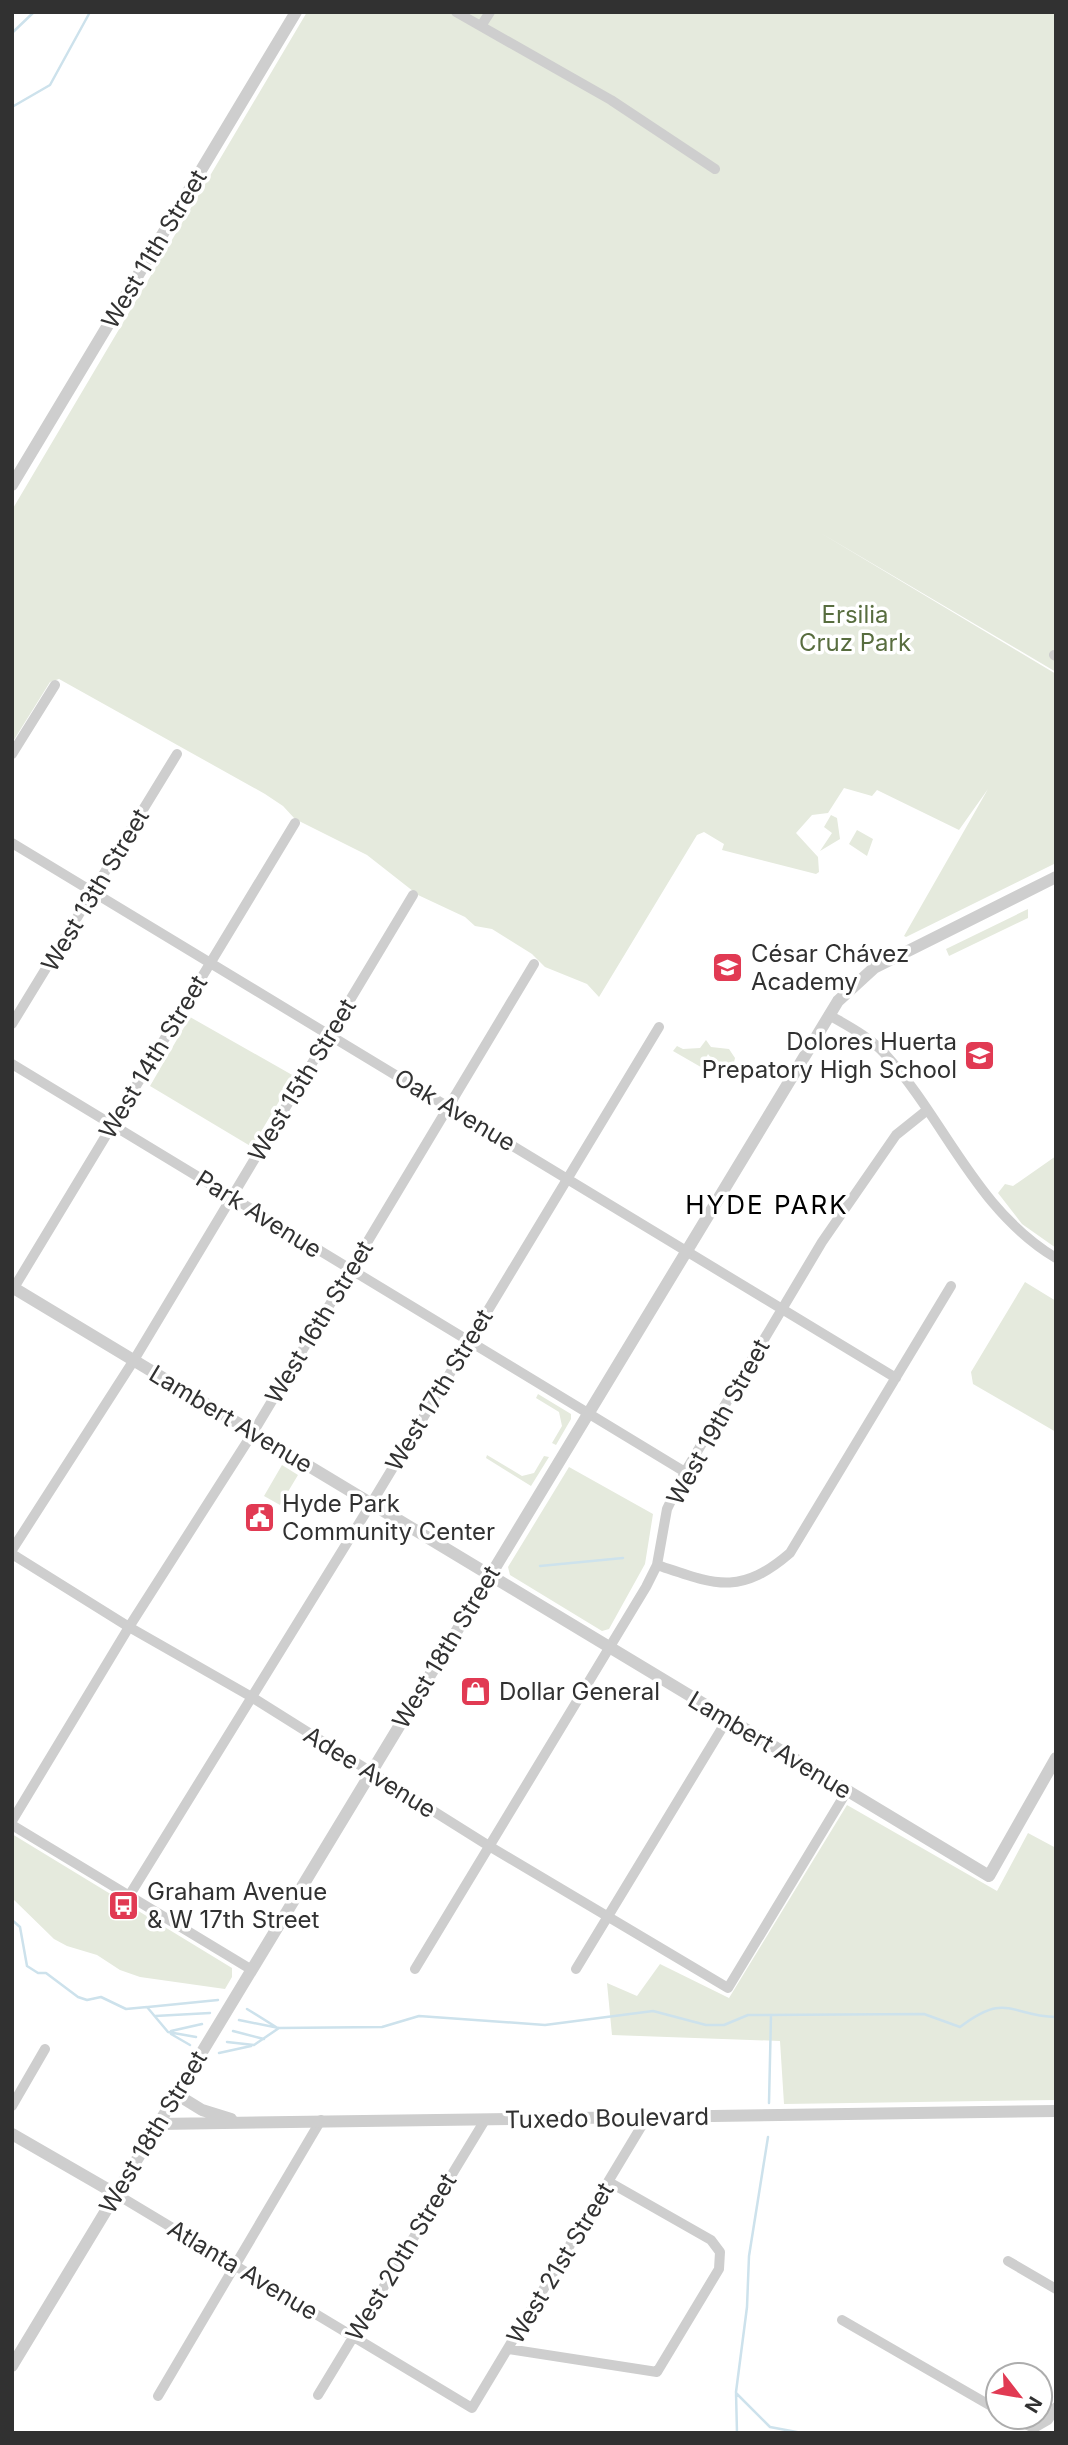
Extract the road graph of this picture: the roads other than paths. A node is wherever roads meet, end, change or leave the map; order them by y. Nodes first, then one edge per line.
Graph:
1 (296, 12) edge
2 (456, 12) edge
3 (490, 12) edge
4 (481, 26) junction
5 (715, 169) dead end
6 (12, 485) edge
7 (55, 685) dead end
8 (12, 754) edge
9 (177, 754) dead end
10 (295, 823) dead end
11 (12, 843) edge
12 (1056, 877) edge
13 (94, 892) junction
14 (413, 895) dead end
15 (211, 962) junction
16 (534, 964) dead end
17 (829, 1015) junction
18 (12, 1024) edge
19 (659, 1027) dead end
20 (330, 1034) junction
21 (12, 1064) edge
22 (448, 1106) junction
23 (926, 1111) junction
24 (112, 1125) junction
25 (567, 1177) junction
26 (232, 1196) junction
27 (687, 1251) junction
28 (1056, 1258) edge
29 (349, 1270) junction
30 (951, 1286) dead end
31 (13, 1289) edge
32 (783, 1308) junction
33 (468, 1339) junction
34 (134, 1360) junction
35 (896, 1378) junction
36 (588, 1414) junction
37 (254, 1431) junction
38 (685, 1472) junction
39 (371, 1504) junction
40 (12, 1552) edge
41 (657, 1565) junction
42 (490, 1576) junction
43 (129, 1627) junction
44 (610, 1648) junction
45 (250, 1696) junction
46 (727, 1720) junction
47 (1056, 1758) edge
48 (371, 1772) junction
49 (847, 1791) junction
50 (12, 1823) edge
51 (489, 1846) junction
52 (129, 1896) junction
53 (607, 1918) junction
54 (415, 1969) dead end
55 (576, 1969) dead end
56 (252, 1970) junction
57 (45, 2049) dead end
58 (176, 2094) junction
59 (12, 2106) edge
60 (1056, 2111) edge
61 (646, 2117) junction
62 (320, 2120) junction
63 (485, 2120) junction
64 (241, 2121) junction
65 (158, 2124) junction
66 (12, 2134) edge
67 (609, 2182) junction
68 (116, 2194) junction
69 (1008, 2261) dead end
70 (234, 2265) junction
71 (1056, 2289) edge
72 (842, 2320) dead end
73 (353, 2336) junction
74 (508, 2348) junction
75 (12, 2366) edge
76 (318, 2395) dead end
77 (158, 2396) dead end
78 (984, 2402) edge
79 (472, 2408) joint

1 - 6 street, West 11th Street
2 - 4 street
3 - 4 street
4 - 5 street
7 - 8 street
9 - 13 street, West 13th Street
10 - 15 street, West 14th Street
11 - 13 street, Oak Avenue
12 - 17 street, West 18th Street
13 - 15 street, Oak Avenue
13 - 18 street, West 13th Street
14 - 20 street, West 15th Street
15 - 20 street, Oak Avenue
15 - 24 street, West 14th Street
16 - 22 street, West 16th Street
17 - 23 street
17 - 27 street, West 18th Street
19 - 25 street, West 17th Street
20 - 22 street, Oak Avenue
20 - 26 street, West 15th Street
21 - 24 street, Park Avenue
22 - 25 street, Oak Avenue
22 - 29 street, West 16th Street
23 - 28 street
23 - 32 street, West 19th Street
24 - 26 street, Park Avenue
24 - 31 street, West 14th Street
25 - 27 street, Oak Avenue
25 - 33 street, West 17th Street
26 - 29 street, Park Avenue
26 - 34 street, West 15th Street
27 - 32 street, Oak Avenue
27 - 36 street, West 18th Street
29 - 33 street, Park Avenue
29 - 37 street, West 16th Street
30 - 35 street
31 - 34 street, Lambert Avenue
32 - 35 street, Oak Avenue
32 - 38 street, West 19th Street
33 - 36 street, Park Avenue
33 - 39 street, West 17th Street
34 - 37 street, Lambert Avenue
34 - 40 street, West 15th Street
35 - 41 street
36 - 38 street, Park Avenue
36 - 42 street, West 18th Street
37 - 39 street, Lambert Avenue
37 - 43 street, West 16th Street
38 - 41 street, West 19th Street
39 - 42 street, Lambert Avenue
39 - 45 street, West 17th Street
40 - 43 street, Adee Avenue
41 - 44 street, West 19th Street
42 - 44 street, Lambert Avenue
42 - 48 street, West 18th Street
43 - 45 street, Adee Avenue
43 - 50 street, West 16th Street
44 - 46 street, Lambert Avenue
44 - 51 street, West 19th Street
45 - 48 street, Adee Avenue
45 - 52 street, West 17th Street
46 - 49 street, Lambert Avenue
46 - 53 street
47 - 49 street, Lambert Avenue
48 - 51 street, Adee Avenue
48 - 56 street, West 18th Street
49 - 53 street, Adee Avenue
50 - 52 street
51 - 53 street, Adee Avenue
51 - 54 street, West 19th Street
52 - 56 street
53 - 55 street
56 - 58 street, West 18th Street
57 - 59 street
58 - 64 street
58 - 65 street, West 18th Street
60 - 61 street, Tuxedo Boulevard
61 - 63 street, Tuxedo Boulevard
61 - 67 street, West 21st Street
62 - 63 street, Tuxedo Boulevard
62 - 64 street, Tuxedo Boulevard
62 - 70 street
63 - 73 street, West 20th Street
64 - 65 street, Tuxedo Boulevard
65 - 68 street, West 18th Street
66 - 68 street, Atlanta Avenue
67 - 74 street, West 21st Street
67 - 74 street
68 - 70 street, Atlanta Avenue
68 - 75 street, West 18th Street
69 - 71 street
70 - 73 street, Atlanta Avenue
70 - 77 street
72 - 78 street
73 - 76 street, West 20th Street
73 - 79 street, Atlanta Avenue
74 - 79 street, West 21st Street

